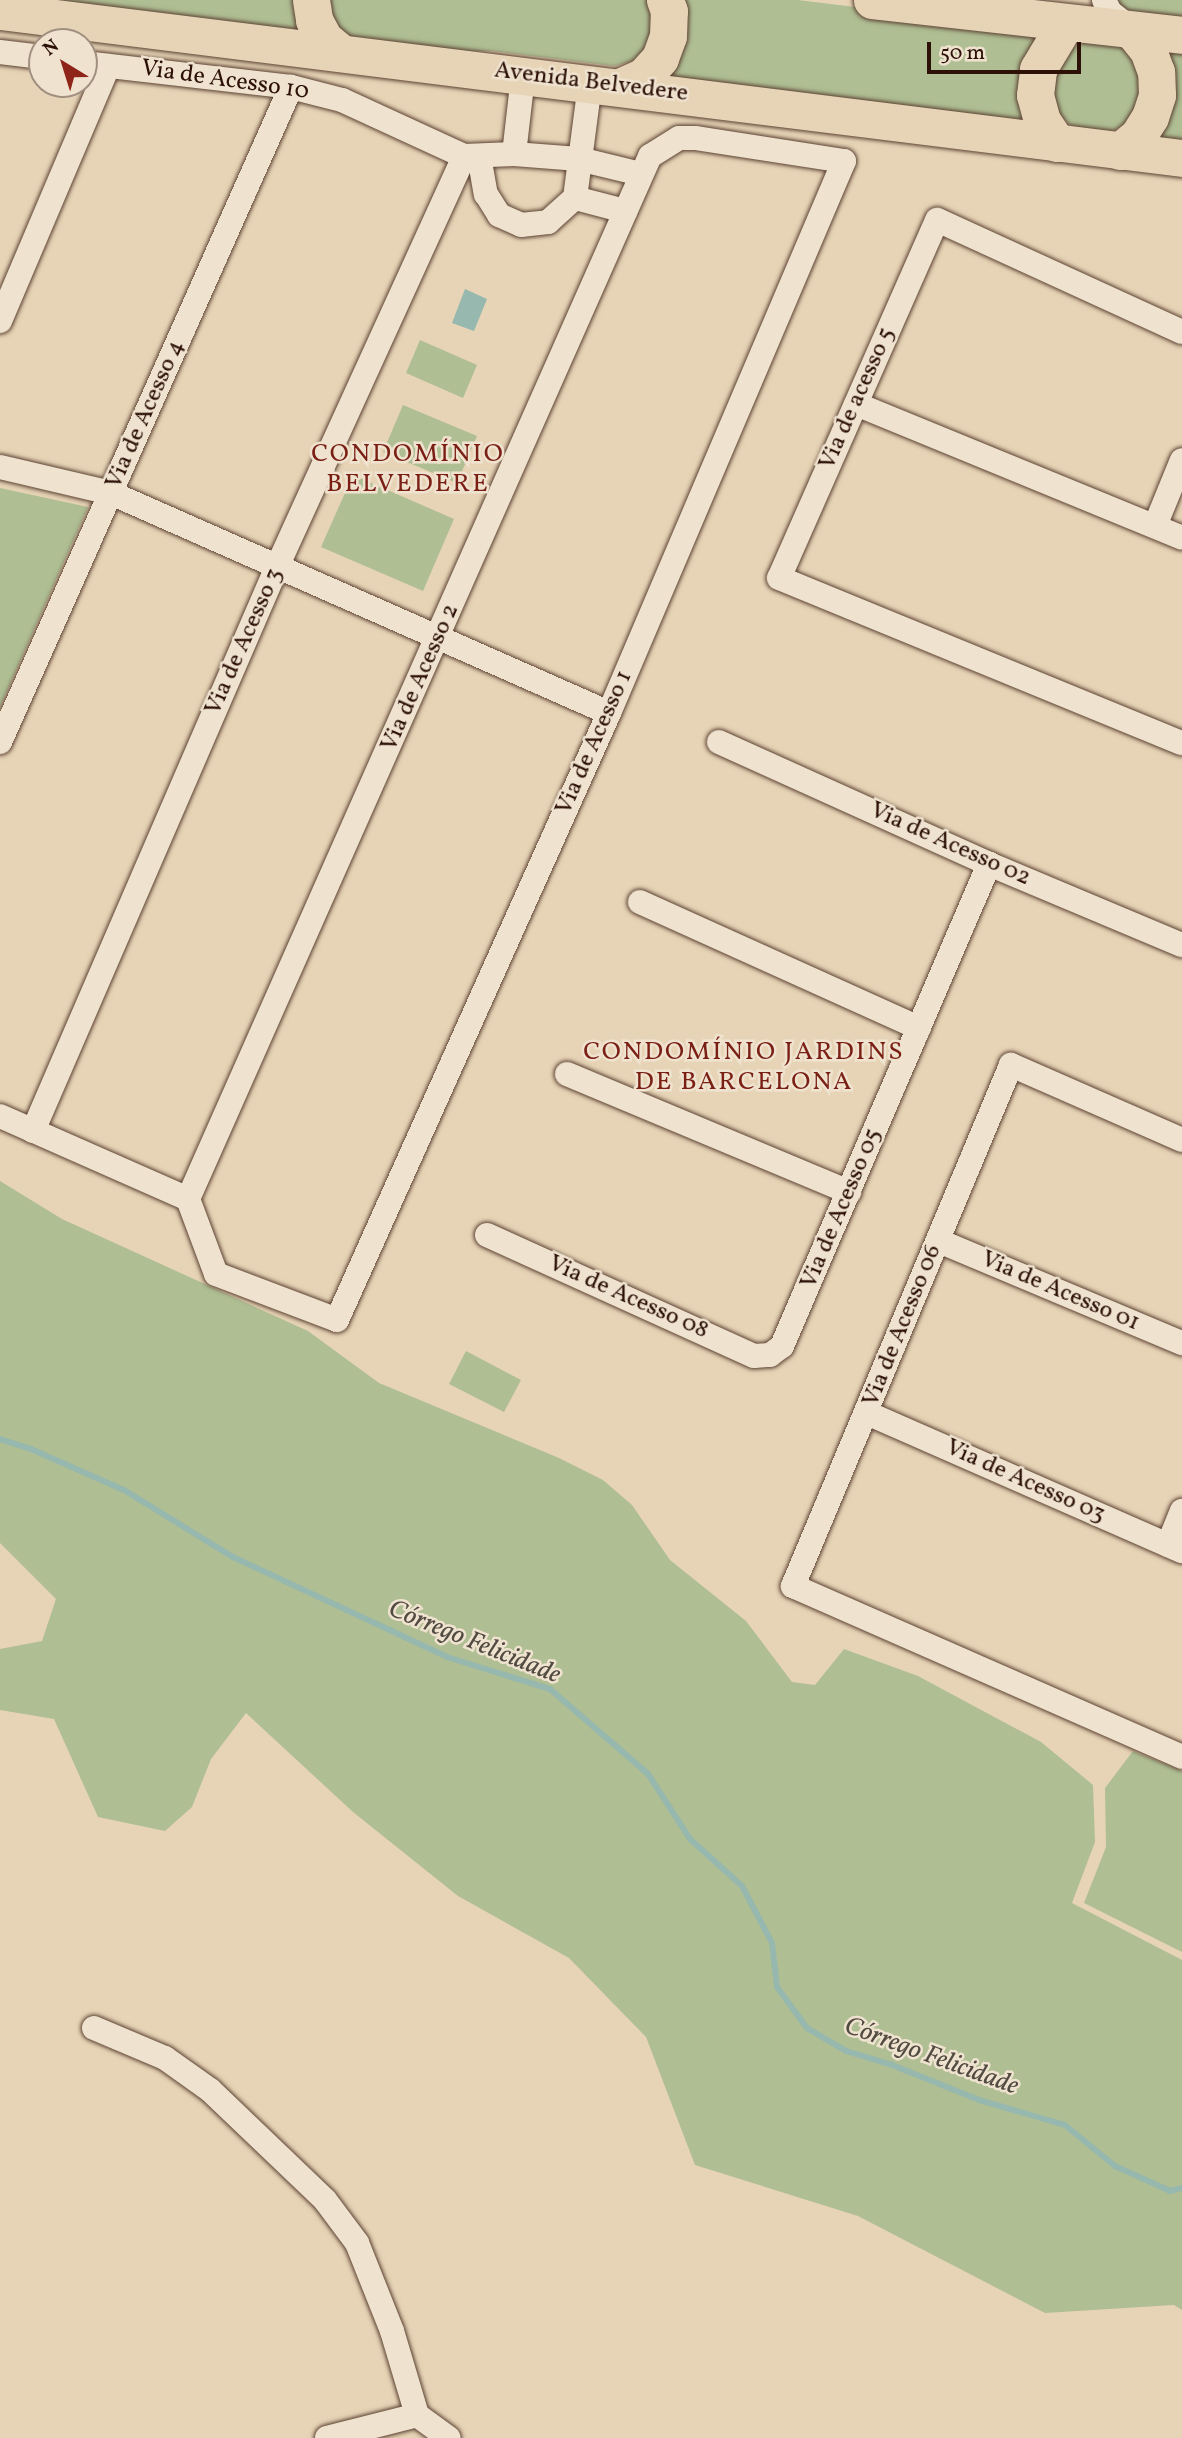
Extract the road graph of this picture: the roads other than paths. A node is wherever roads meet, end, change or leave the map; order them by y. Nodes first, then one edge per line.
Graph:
1 (311, 0) edge
2 (664, 0) edge
3 (872, 0) edge
4 (1104, 0) edge
5 (0, 11) edge
6 (1067, 12) edge
7 (1132, 30) junction
8 (1182, 35) edge
9 (0, 52) edge
10 (341, 53) junction
11 (28, 55) edge
12 (98, 64) edge
13 (523, 76) junction
14 (606, 85) junction
15 (292, 87) junction
16 (83, 98) edge
17 (1057, 143) junction
18 (1120, 151) junction
19 (514, 154) junction
20 (472, 156) junction
21 (1182, 158) edge
22 (579, 159) junction
23 (646, 165) junction
24 (575, 198) junction
25 (625, 211) junction
26 (0, 321) edge
27 (1182, 332) edge
28 (856, 404) junction
29 (1182, 460) edge
30 (0, 467) edge
31 (111, 493) junction
32 (1155, 526) junction
33 (1182, 538) edge
34 (277, 567) junction
35 (439, 638) junction
36 (609, 713) junction
37 (719, 742) dead end
38 (0, 743) edge
39 (1182, 743) edge
40 (989, 864) junction
41 (640, 902) dead end
42 (1182, 946) edge
43 (919, 1028) junction
44 (567, 1074) dead end
45 (0, 1116) edge
46 (33, 1130) junction
47 (1182, 1140) edge
48 (849, 1192) junction
49 (188, 1199) junction
50 (487, 1235) dead end
51 (939, 1241) junction
52 (1182, 1343) edge
53 (770, 1355) joint
54 (867, 1413) junction
55 (1182, 1511) edge
56 (1175, 1548) edge
57 (1182, 1757) edge
58 (94, 2028) dead end
59 (417, 2415) junction
60 (327, 2438) edge
61 (449, 2438) edge

1 - 10 main road
2 - 14 main road
3 - 6 main road
4 - 7 street
5 - 10 main road, Avenida Belvedere
6 - 7 main road
6 - 17 main road
7 - 8 main road
7 - 18 main road
9 - 11 street
10 - 13 main road, Avenida Belvedere
12 - 15 street, Via de Acesso 10
13 - 14 main road, Avenida Belvedere
13 - 19 street
14 - 17 main road, Avenida Belvedere
14 - 22 street
15 - 20 street, Via de Acesso 10
15 - 31 street, Via de Acesso 4
16 - 26 street
17 - 18 main road, Avenida Belvedere
18 - 21 main road, Avenida Belvedere
19 - 20 street, Via de Acesso 10
19 - 22 street, Via de Acesso 10
20 - 24 street
20 - 34 street, Via de Acesso 3
22 - 23 street, Via de Acesso 10
22 - 24 street
23 - 25 street, Via de Acesso 2
23 - 36 street, Via de Acesso 1
24 - 25 street
25 - 35 street, Via de Acesso 2
27 - 28 street, Via de acesso 5
28 - 32 street
28 - 39 street, Via de acesso 5
29 - 32 street
30 - 31 street
31 - 34 street
31 - 38 street, Via de Acesso 4
32 - 33 street
34 - 35 street
34 - 46 street, Via de Acesso 3
35 - 36 street
35 - 49 street, Via de Acesso 2
36 - 49 street, Via de Acesso 1
37 - 40 street, Via de Acesso 02
40 - 42 street, Via de Acesso 02
40 - 43 street, Via de Acesso 05
41 - 43 street
43 - 48 street, Via de Acesso 05
44 - 48 street
45 - 46 street
46 - 49 street
47 - 51 street, Via de Acesso 06
48 - 53 street, Via de Acesso 05
50 - 53 street, Via de Acesso 08
51 - 52 street, Via de Acesso 01
51 - 54 street, Via de Acesso 06
54 - 56 street, Via de Acesso 03
54 - 57 street, Via de Acesso 06
55 - 56 street
58 - 59 street
59 - 60 street
59 - 61 street

